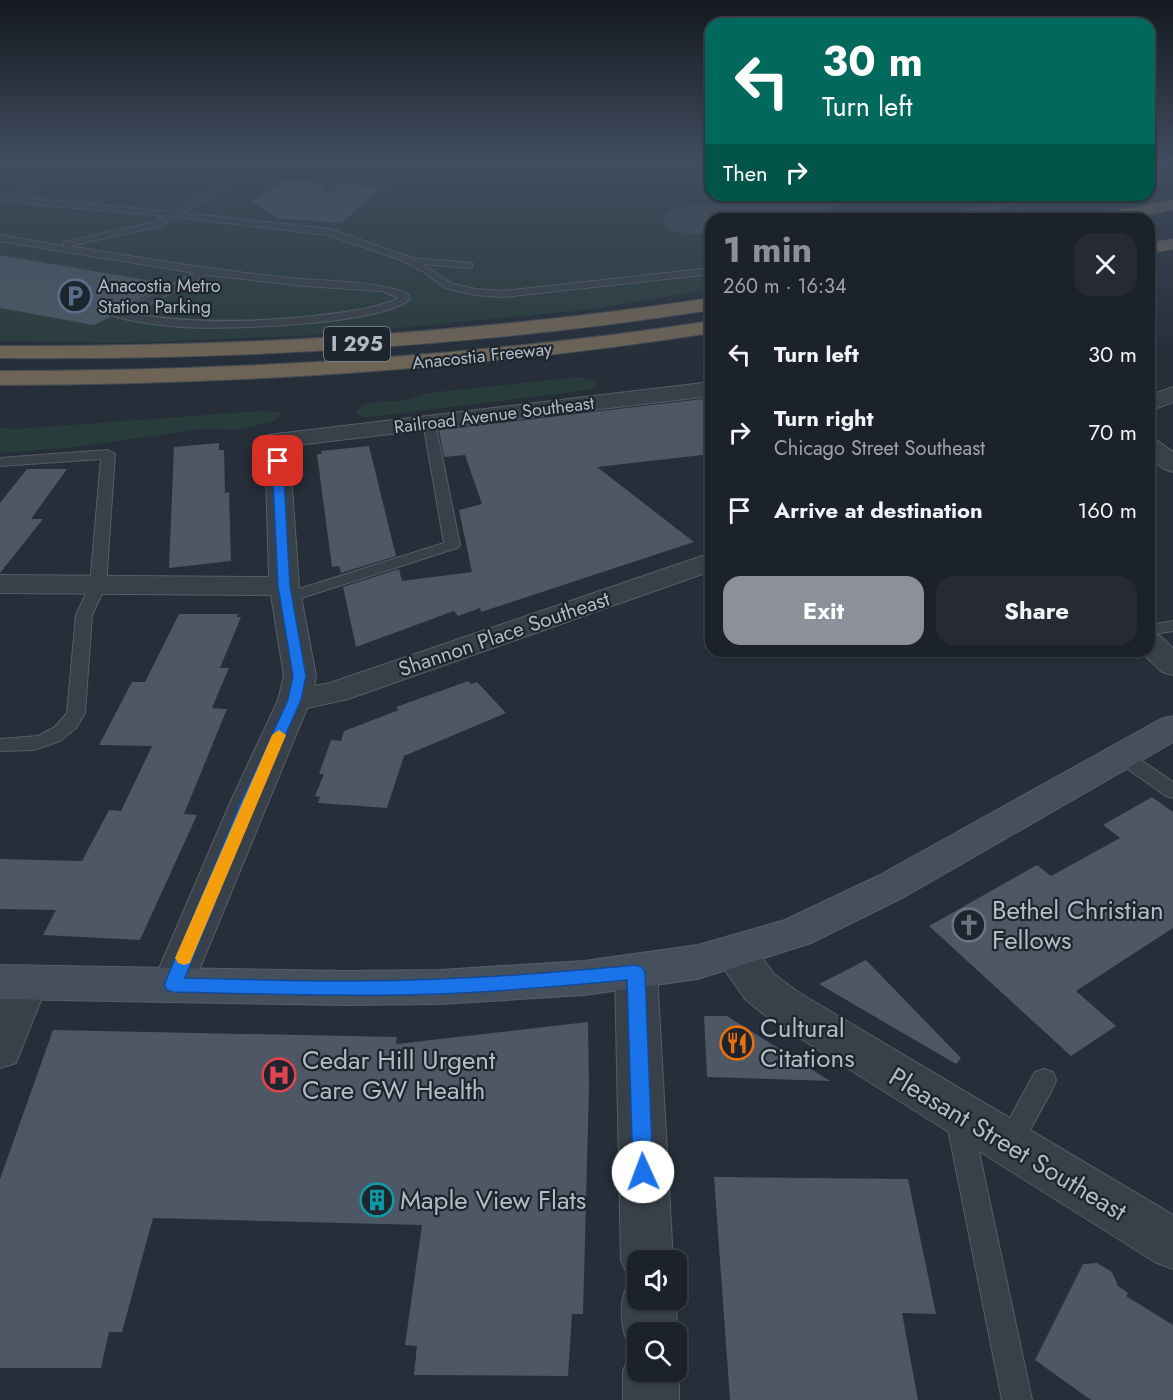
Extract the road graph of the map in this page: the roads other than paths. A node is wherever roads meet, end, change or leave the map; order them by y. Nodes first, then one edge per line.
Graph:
1 (146, 227) edge
2 (302, 227) edge
3 (0, 238) edge
4 (1173, 244) edge
5 (54, 247) junction
6 (1155, 247) edge
7 (1173, 254) edge
8 (1155, 257) edge
9 (404, 258) junction
10 (468, 265) dead end
11 (205, 272) junction
12 (705, 272) edge
13 (577, 275) dead end
14 (639, 281) junction
15 (705, 305) edge
16 (130, 310) dead end
17 (116, 314) dead end
18 (705, 328) edge
19 (0, 352) edge
20 (0, 378) edge
21 (705, 390) edge
22 (1173, 394) edge
23 (1155, 402) edge
24 (429, 422) junction
25 (1155, 450) edge
26 (0, 462) edge
27 (1173, 464) edge
28 (705, 563) edge
29 (0, 585) edge
30 (98, 585) junction
31 (285, 592) junction
32 (1173, 626) edge
33 (1155, 629) edge
34 (1155, 648) edge
35 (1173, 665) edge
36 (294, 700) junction
37 (1173, 727) edge
38 (0, 745) edge
39 (1122, 756) junction
40 (1173, 791) edge
41 (735, 953) junction
42 (636, 972) junction
43 (14, 982) edge
44 (173, 985) junction
45 (0, 1049) edge
46 (1044, 1080) dead end
47 (958, 1114) junction
48 (1009, 1144) junction
49 (1173, 1244) edge
50 (647, 1250) edge
51 (651, 1382) edge
52 (651, 1400) edge
53 (1017, 1400) edge

1 - 5 lane
2 - 9 lane
3 - 5 lane
4 - 6 highway
5 - 11 lane
7 - 8 highway
9 - 10 lane
9 - 14 lane
11 - 16 lane
11 - 17 lane
12 - 14 lane
13 - 14 lane
15 - 19 highway, Anacostia Freeway / I 295
18 - 20 highway, Anacostia Freeway / I 295
21 - 24 street, Railroad Avenue Southeast
22 - 23 street
24 - 31 lane
24 - 31 street, Railroad Avenue Southeast
25 - 27 street
26 - 30 lane
28 - 36 street, Shannon Place Southeast
29 - 30 street
30 - 31 street
30 - 38 lane
31 - 36 street
32 - 33 lane
34 - 35 street
36 - 44 street
37 - 39 main road
39 - 40 lane
39 - 41 main road
41 - 42 main road
41 - 47 street, Pleasant Street Southeast
42 - 44 main road
42 - 50 street
43 - 44 main road
43 - 45 street
46 - 48 lane
47 - 48 street, Pleasant Street Southeast
47 - 53 lane
48 - 49 street, Pleasant Street Southeast
51 - 52 street

